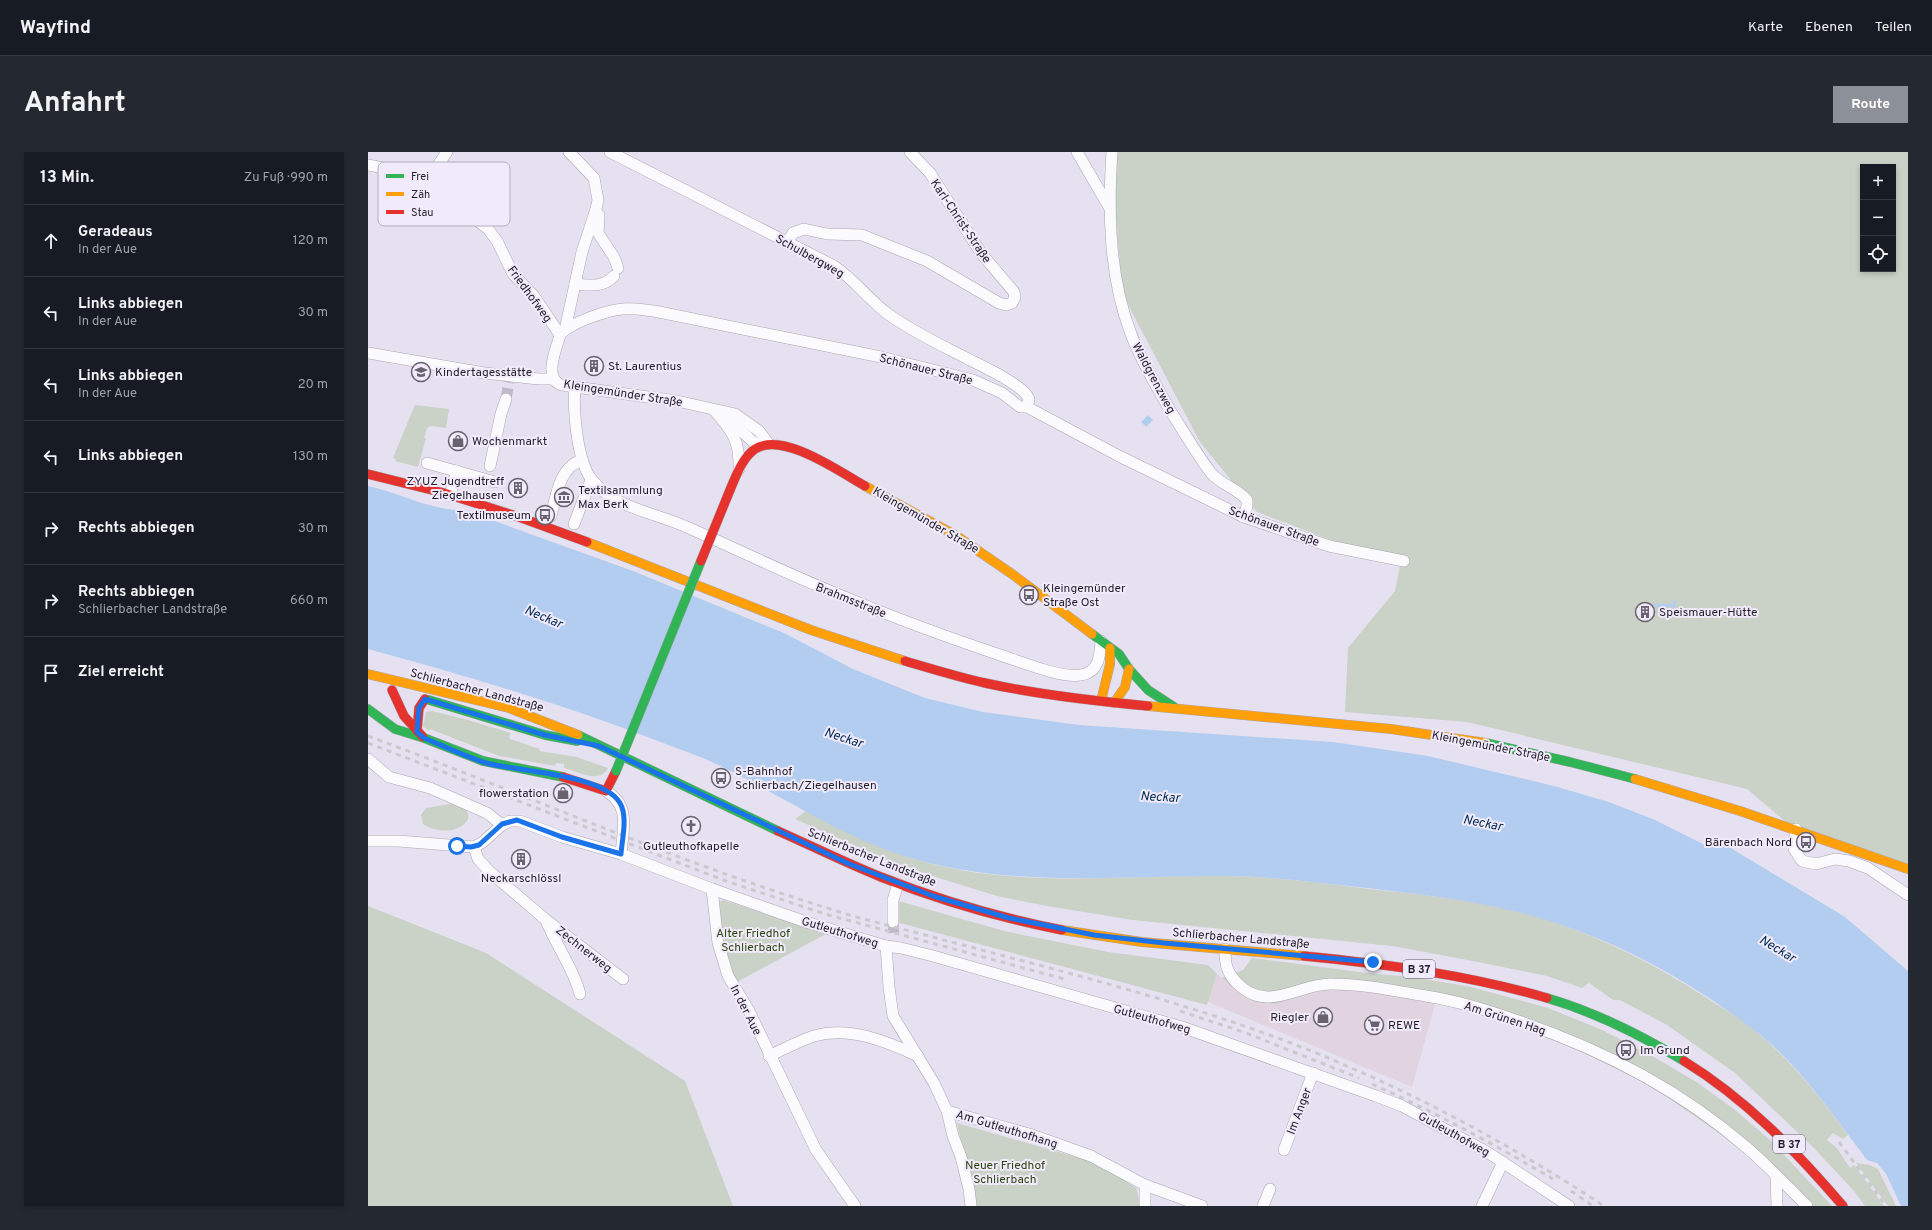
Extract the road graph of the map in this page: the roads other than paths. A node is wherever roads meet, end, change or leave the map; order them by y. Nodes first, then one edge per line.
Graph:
1 (448, 152) edge
2 (569, 152) edge
3 (610, 152) edge
4 (910, 152) edge
5 (1077, 152) edge
6 (1112, 152) edge
7 (440, 162) edge
8 (368, 165) edge
9 (378, 167) edge
10 (597, 205) junction
11 (1111, 211) junction
12 (484, 226) edge
13 (787, 242) junction
14 (575, 284) junction
15 (562, 333) junction
16 (368, 353) edge
17 (554, 379) junction
18 (575, 387) junction
19 (506, 399) tunnel mouth
20 (1027, 407) junction
21 (714, 410) junction
22 (763, 445) junction
23 (582, 460) junction
24 (427, 463) dead end
25 (490, 466) dead end
26 (739, 469) junction
27 (457, 471) junction
28 (368, 474) edge
29 (591, 480) junction
30 (495, 482) dead end
31 (450, 496) junction
32 (551, 516) dead end
33 (1244, 517) junction
34 (574, 524) dead end
35 (1404, 561) dead end
36 (1106, 645) junction
37 (1128, 669) junction
38 (368, 674) edge
39 (393, 680) junction
40 (380, 688) dead end
41 (392, 690) junction
42 (405, 694) dead end
43 (387, 700) dead end
44 (1101, 701) junction
45 (1114, 703) junction
46 (368, 709) edge
47 (1177, 709) junction
48 (385, 712) dead end
49 (390, 726) junction
50 (417, 732) junction
51 (424, 738) junction
52 (599, 746) junction
53 (368, 759) edge
54 (606, 791) junction
55 (502, 824) junction
56 (1796, 829) junction
57 (368, 841) edge
58 (474, 847) junction
59 (621, 854) junction
60 (1908, 869) edge
61 (898, 884) junction
62 (712, 889) junction
63 (1908, 895) edge
64 (545, 919) junction
65 (893, 922) tunnel mouth
66 (892, 941) junction
67 (1225, 949) junction
68 (895, 954) dead end
69 (623, 979) dead end
70 (889, 987) junction
71 (580, 994) dead end
72 (769, 1056) junction
73 (918, 1056) junction
74 (1313, 1073) junction
75 (947, 1111) junction
76 (1284, 1150) dead end
77 (1503, 1162) junction
78 (1776, 1175) junction
79 (1145, 1185) junction
80 (1270, 1189) dead end
81 (855, 1206) edge
82 (971, 1206) edge
83 (1145, 1206) edge
84 (1202, 1206) edge
85 (1263, 1206) edge
86 (1482, 1206) edge
87 (1569, 1206) edge
88 (1777, 1206) edge
89 (1807, 1206) edge
90 (1843, 1206) edge

1 - 7 street
2 - 10 street
3 - 13 street, Schulbergweg
4 - 13 street, Karl-Christ-Straße
5 - 11 street, Waldgrenzweg
6 - 11 street, Waldgrenzweg
8 - 9 street
10 - 14 street
10 - 14 street
11 - 33 street, Waldgrenzweg
12 - 15 street, Friedhofweg
13 - 20 street, Schulbergweg
14 - 15 street
15 - 17 street
15 - 20 street, Schönauer Straße
16 - 17 street, Kleingemünder Straße
17 - 18 street, Kleingemünder Straße
18 - 21 street, Kleingemünder Straße
18 - 23 street, Brahmsstraße
19 - 25 street
20 - 33 street, Schönauer Straße
21 - 22 street, Kleingemünder Straße
21 - 26 street
22 - 26 main road
22 - 36 main road, Kleingemünder Straße
23 - 29 street, Brahmsstraße
23 - 32 street
24 - 27 street
26 - 54 main road, bridge
27 - 30 street
27 - 31 street
28 - 31 main road, Kleingemünder Straße
29 - 34 street
29 - 36 street, Brahmsstraße
31 - 44 main road, Kleingemünder Straße
33 - 35 street, Schönauer Straße
36 - 37 main road, Kleingemünder Straße
36 - 44 main road
37 - 45 main road
37 - 47 main road, Kleingemünder Straße
38 - 39 main road, Schlierbacher Landstraße / B 37
39 - 41 main road
39 - 52 main road, Schlierbacher Landstraße / B 37
40 - 41 main road, Schlierbacher Landstraße
41 - 42 main road, Schlierbacher Landstraße
41 - 43 main road
41 - 50 main road
44 - 45 main road, Kleingemünder Straße
45 - 47 main road, Kleingemünder Straße
46 - 49 main road
47 - 56 main road, Kleingemünder Straße
48 - 49 main road
49 - 51 main road
50 - 51 main road
50 - 52 main road, Schlierbacher Landstraße / B 37
51 - 54 main road
52 - 61 main road, Schlierbacher Landstraße / B 37
53 - 55 street
54 - 59 street
55 - 58 street
55 - 59 street
56 - 60 main road, Kleingemünder Straße
56 - 63 street
57 - 58 street
58 - 64 street, Zechnerweg
59 - 62 street
61 - 65 street
61 - 67 main road, Schlierbacher Landstraße / B 37
62 - 66 street, Gutleuthofweg
62 - 72 street, In der Aue
64 - 69 street, Zechnerweg
64 - 71 street, Zechnerweg
66 - 70 street, Am Gutleuthofhang
66 - 74 street, Gutleuthofweg
67 - 78 street, Am Grünen Hag
67 - 90 main road, Schlierbacher Landstraße / B 37
68 - 70 street
70 - 73 street, Am Gutleuthofhang
72 - 73 street
72 - 81 street, In der Aue
73 - 75 street, Am Gutleuthofhang
74 - 76 street, Im Anger
74 - 77 street, Gutleuthofweg
75 - 79 street, Am Gutleuthofhang
75 - 82 street
77 - 86 street
77 - 87 street, Gutleuthofweg
78 - 88 street
78 - 89 street, Am Grünen Hag
79 - 83 street
79 - 84 street, Am Gutleuthofhang
80 - 85 street

